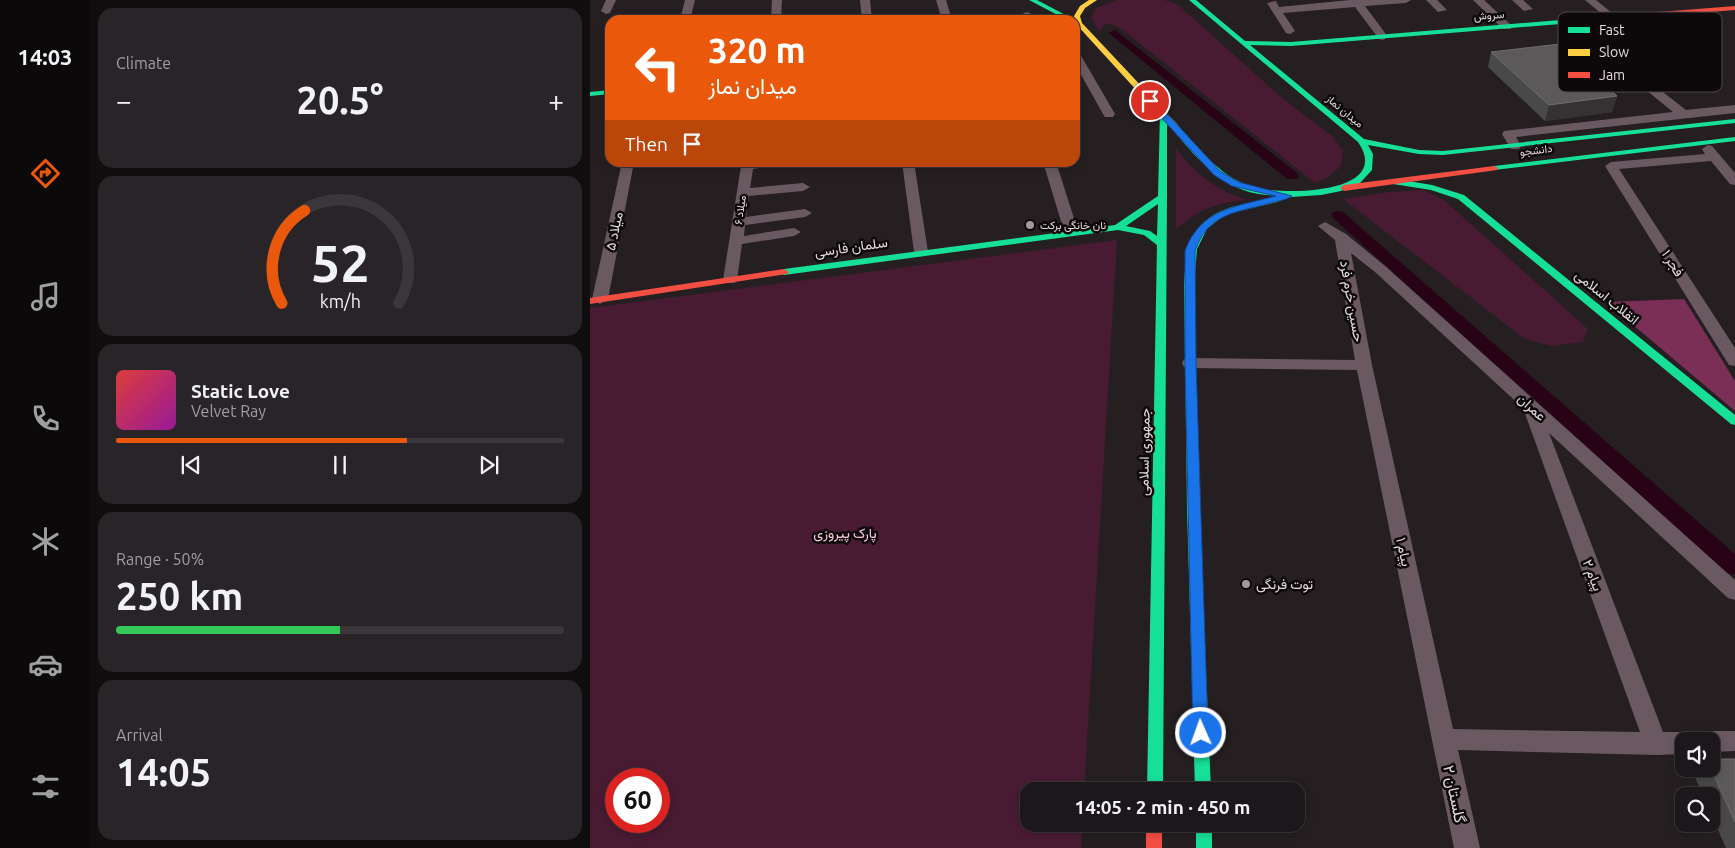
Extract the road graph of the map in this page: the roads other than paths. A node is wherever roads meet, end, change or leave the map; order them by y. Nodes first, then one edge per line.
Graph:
1 (612, 0) edge
2 (690, 0) edge
3 (777, 0) edge
4 (865, 0) edge
5 (942, 0) edge
6 (1094, 0) edge
7 (1271, 0) edge
8 (1406, 0) edge
9 (1431, 0) edge
10 (1478, 0) edge
11 (1517, 0) edge
12 (1590, 0) edge
13 (1034, 1) edge
14 (1196, 1) edge
15 (1356, 2) edge
16 (1060, 3) dead end
17 (1735, 8) edge
18 (1528, 9) dead end
19 (1277, 10) junction
20 (1442, 10) dead end
21 (606, 11) dead end
22 (1605, 12) edge
23 (1686, 12) edge
24 (686, 15) edge
25 (776, 15) edge
26 (866, 15) edge
27 (946, 15) edge
28 (1061, 15) edge
29 (1078, 15) edge
30 (1735, 16) edge
31 (1722, 17) edge
32 (1558, 22) edge
33 (1507, 26) junction
34 (1080, 27) edge
35 (1290, 31) dead end
36 (1558, 31) edge
37 (1383, 36) junction
38 (1246, 43) junction
39 (1098, 44) junction
40 (1291, 44) junction
41 (1080, 45) edge
42 (1312, 54) dead end
43 (1080, 63) edge
44 (1295, 85) junction
45 (1656, 92) edge
46 (590, 94) edge
47 (605, 96) edge
48 (605, 97) edge
49 (590, 101) edge
50 (1735, 108) edge
51 (1109, 114) dead end
52 (1162, 114) junction
53 (1683, 114) junction
54 (1735, 121) edge
55 (1646, 131) junction
56 (1615, 135) junction
57 (1735, 140) edge
58 (1361, 141) junction
59 (1702, 143) junction
60 (1515, 146) junction
61 (1665, 148) junction
62 (1633, 151) junction
63 (1714, 157) junction
64 (627, 167) edge
65 (747, 167) edge
66 (909, 167) edge
67 (1051, 167) edge
68 (1470, 171) junction
69 (1735, 181) edge
70 (1396, 182) junction
71 (803, 187) dead end
72 (1340, 189) junction
73 (743, 193) junction
74 (1163, 196) junction
75 (1287, 196) junction
76 (1461, 196) junction
77 (805, 213) dead end
78 (739, 222) junction
79 (1325, 226) dead end
80 (1118, 227) junction
81 (1071, 231) junction
82 (794, 232) dead end
83 (1340, 237) junction
84 (736, 241) junction
85 (1162, 244) junction
86 (921, 252) junction
87 (730, 280) junction
88 (595, 300) edge
89 (1735, 362) edge
90 (1190, 363) junction
91 (1364, 365) junction
92 (1530, 405) junction
93 (1735, 421) edge
94 (1167, 500) junction
95 (1194, 501) junction
96 (1735, 592) edge
97 (1444, 739) junction
98 (1735, 741) edge
99 (1720, 742) edge
100 (1675, 743) edge
101 (1656, 744) junction
102 (1155, 782) edge
103 (1202, 782) edge
104 (1154, 832) edge
105 (1204, 832) edge
106 (1154, 848) edge
107 (1204, 848) edge
108 (1467, 848) edge

1 - 21 street
2 - 24 street
3 - 25 street
4 - 26 street
5 - 27 street
6 - 29 main road
7 - 19 street
8 - 15 street
9 - 20 street
10 - 33 street
11 - 18 street
12 - 22 street
13 - 16 main road
13 - 28 main road
14 - 38 main road, میدان نماز
15 - 19 street
15 - 37 street
17 - 23 main road, سروش
19 - 35 street
30 - 31 main road, سروش
32 - 33 main road, سروش
33 - 37 main road, سروش
34 - 39 main road, میدان نماز
36 - 42 main road, سروش
37 - 40 main road, سروش
38 - 40 main road, سروش
38 - 44 main road, میدان نماز
39 - 41 main road
39 - 52 main road, میدان نماز
40 - 44 main road
43 - 51 street
44 - 58 main road, میدان نماز
45 - 53 street
46 - 47 main road
48 - 49 main road
50 - 53 street
52 - 74 main road, جمهوری اسلامی
52 - 75 main road, میدان نماز
53 - 60 street
54 - 55 main road, دانشجو
55 - 56 main road, دانشجو
55 - 61 main road
56 - 60 main road, دانشجو
56 - 62 main road
57 - 59 main road, دانشجو
58 - 60 main road, دانشجو
58 - 72 main road, میدان نماز
59 - 61 main road, دانشجو
59 - 63 street
61 - 62 main road, دانشجو
62 - 68 main road, دانشجو
63 - 69 street
63 - 89 street, فجر ۱
64 - 88 street, میلاد ۵
65 - 73 street, میلاد ۶
66 - 86 street
67 - 81 street
68 - 70 main road, دانشجو
68 - 76 main road
70 - 72 main road, دانشجو
70 - 76 main road
71 - 73 street
72 - 75 main road, میدان نماز
73 - 78 street, میلاد ۶
74 - 80 main road
74 - 85 main road, جمهوری اسلامی
75 - 90 main road
76 - 93 main road, انقلاب اسلامی
77 - 78 street
78 - 84 street, میلاد ۶
79 - 83 street, عمران
80 - 81 main road, سلمان فارسی
80 - 85 main road
81 - 86 main road, سلمان فارسی
82 - 84 street
83 - 91 street, حسین خرم فرد
83 - 92 street, عمران
84 - 87 street, میلاد ۶
85 - 94 main road, جمهوری اسلامی
86 - 87 main road, سلمان فارسی
87 - 88 main road, سلمان فارسی
90 - 91 street
90 - 95 main road
91 - 97 street, پیام ۱
92 - 96 street, عمران
92 - 101 street, پیام ۲
94 - 95 main road
94 - 102 main road, جمهوری اسلامی
95 - 103 main road
97 - 101 street
97 - 108 street, گلستان ۲
98 - 99 street
100 - 101 street
104 - 106 main road
105 - 107 main road

